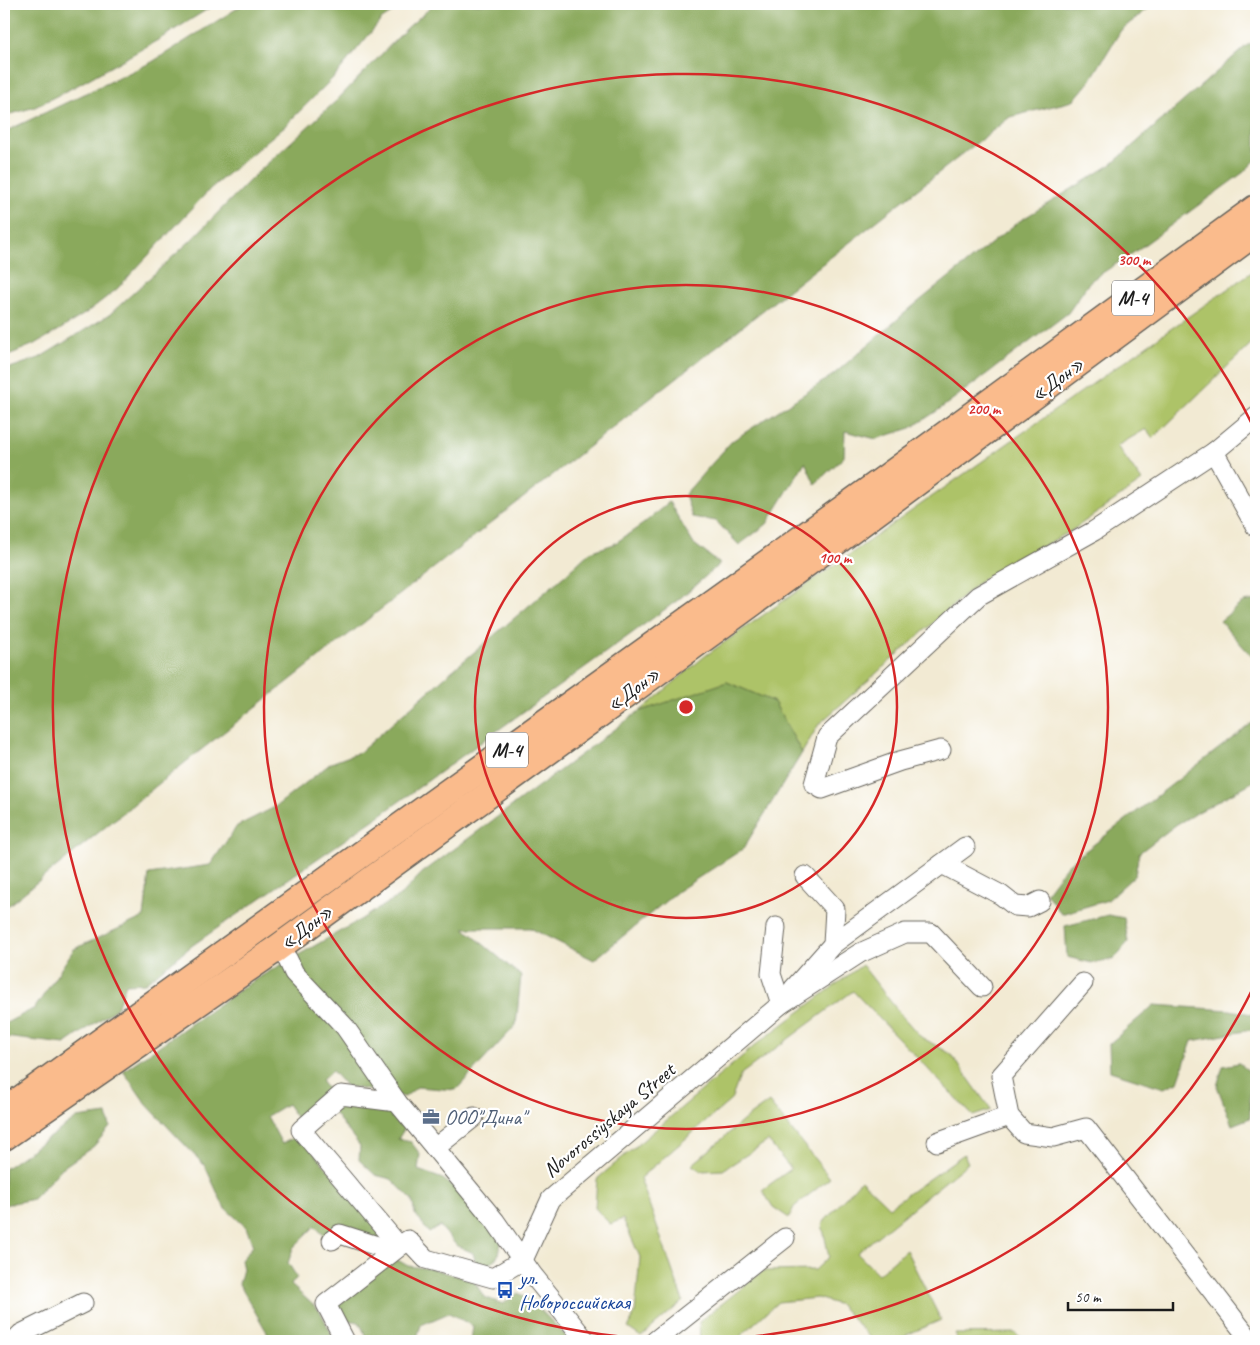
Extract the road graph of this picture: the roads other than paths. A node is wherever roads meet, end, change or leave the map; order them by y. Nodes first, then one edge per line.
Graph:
1 (1256, 208) edge
2 (1256, 232) edge
3 (1256, 417) edge
4 (1214, 452) junction
5 (1256, 527) edge
6 (941, 750) dead end
7 (965, 847) dead end
8 (942, 864) junction
9 (805, 876) dead end
10 (1040, 901) dead end
11 (776, 927) dead end
12 (833, 944) junction
13 (279, 947) junction
14 (1083, 983) dead end
15 (982, 987) dead end
16 (781, 1004) junction
17 (397, 1102) junction
18 (4, 1111) edge
19 (1009, 1116) junction
20 (474, 1117) dead end
21 (4, 1137) edge
22 (937, 1142) dead end
23 (435, 1148) junction
24 (784, 1238) dead end
25 (332, 1240) dead end
26 (396, 1248) junction
27 (523, 1260) junction
28 (83, 1303) dead end
29 (14, 1341) edge
30 (345, 1341) edge
31 (586, 1341) edge
32 (656, 1341) edge
33 (1251, 1341) edge

1 - 18 highway, «Дон» / М-4
2 - 13 highway, «Дон» / М-4
3 - 4 street
4 - 5 street
4 - 6 street
7 - 8 street
8 - 10 street
8 - 12 street
9 - 12 street
11 - 16 street
12 - 16 street
13 - 17 street
13 - 21 highway, «Дон» / М-4
14 - 19 street
15 - 16 street
16 - 27 street, Novorossiyskaya Street
17 - 23 street
17 - 26 street
19 - 22 street
19 - 33 street
20 - 23 street
23 - 27 street
24 - 32 street
25 - 26 street
26 - 27 street
26 - 30 street
27 - 31 street
28 - 29 street

